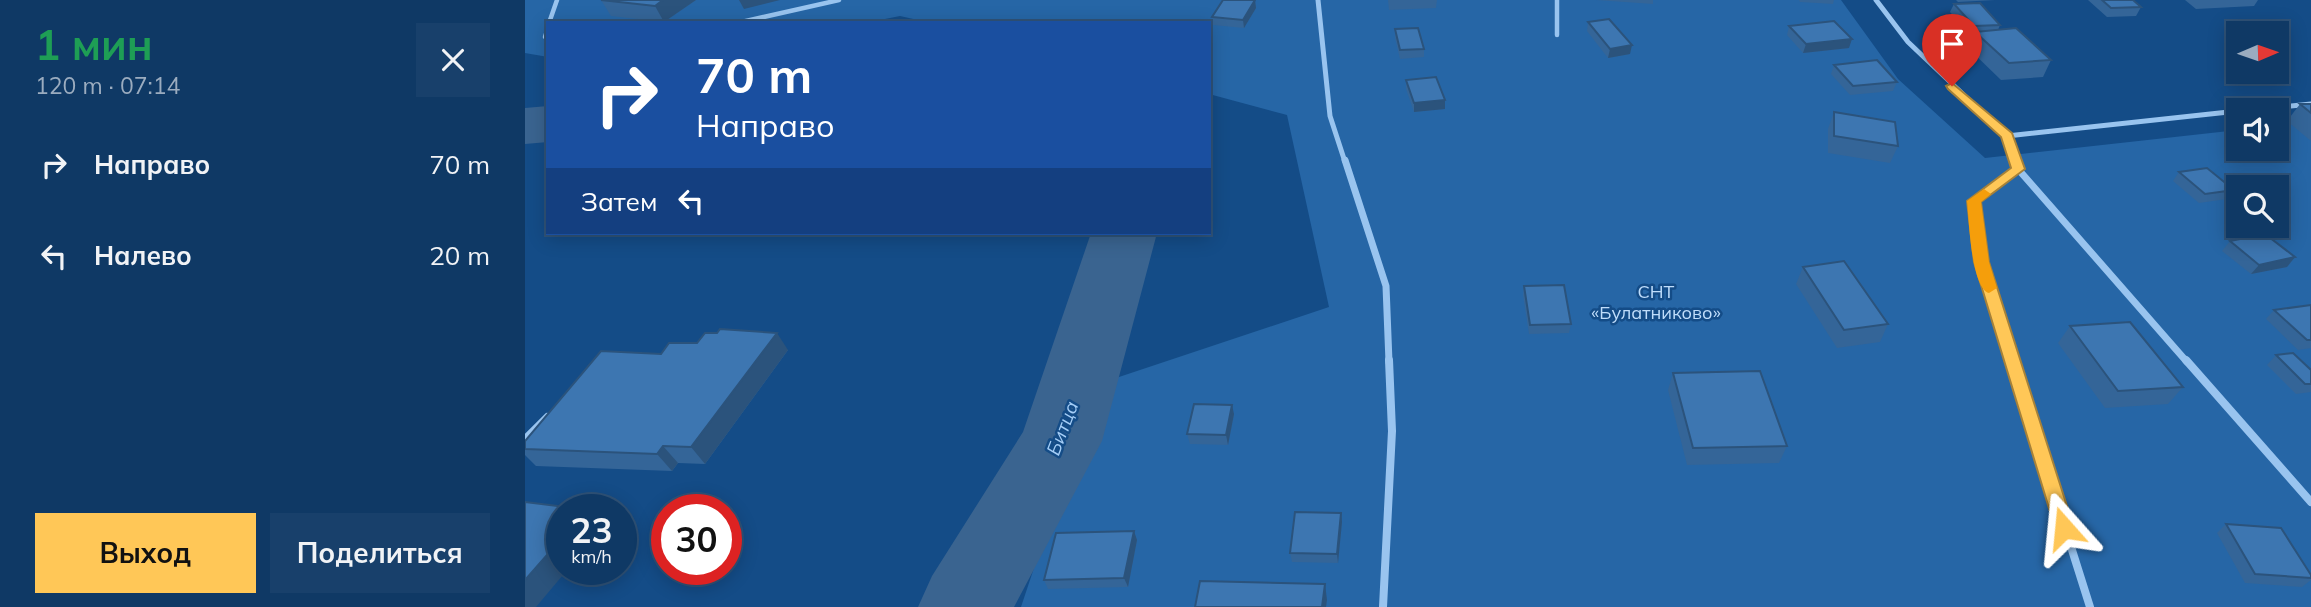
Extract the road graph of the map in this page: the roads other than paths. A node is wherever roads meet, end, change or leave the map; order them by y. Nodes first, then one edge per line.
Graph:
1 (557, 0) edge
2 (839, 0) edge
3 (1318, 0) edge
4 (1557, 0) edge
5 (1876, 0) edge
6 (550, 21) edge
7 (746, 21) edge
8 (1557, 35) dead end
9 (2311, 104) edge
10 (2289, 106) edge
11 (2226, 112) edge
12 (2007, 136) junction
13 (2018, 169) junction
14 (553, 409) edge
15 (525, 438) edge
16 (2311, 502) edge
17 (1383, 607) edge
18 (2090, 607) edge

1 - 6 lane
2 - 7 lane
3 - 17 street
4 - 8 lane
5 - 12 street
9 - 10 street
11 - 12 street
12 - 13 street
13 - 16 street
13 - 18 street
14 - 15 lane

